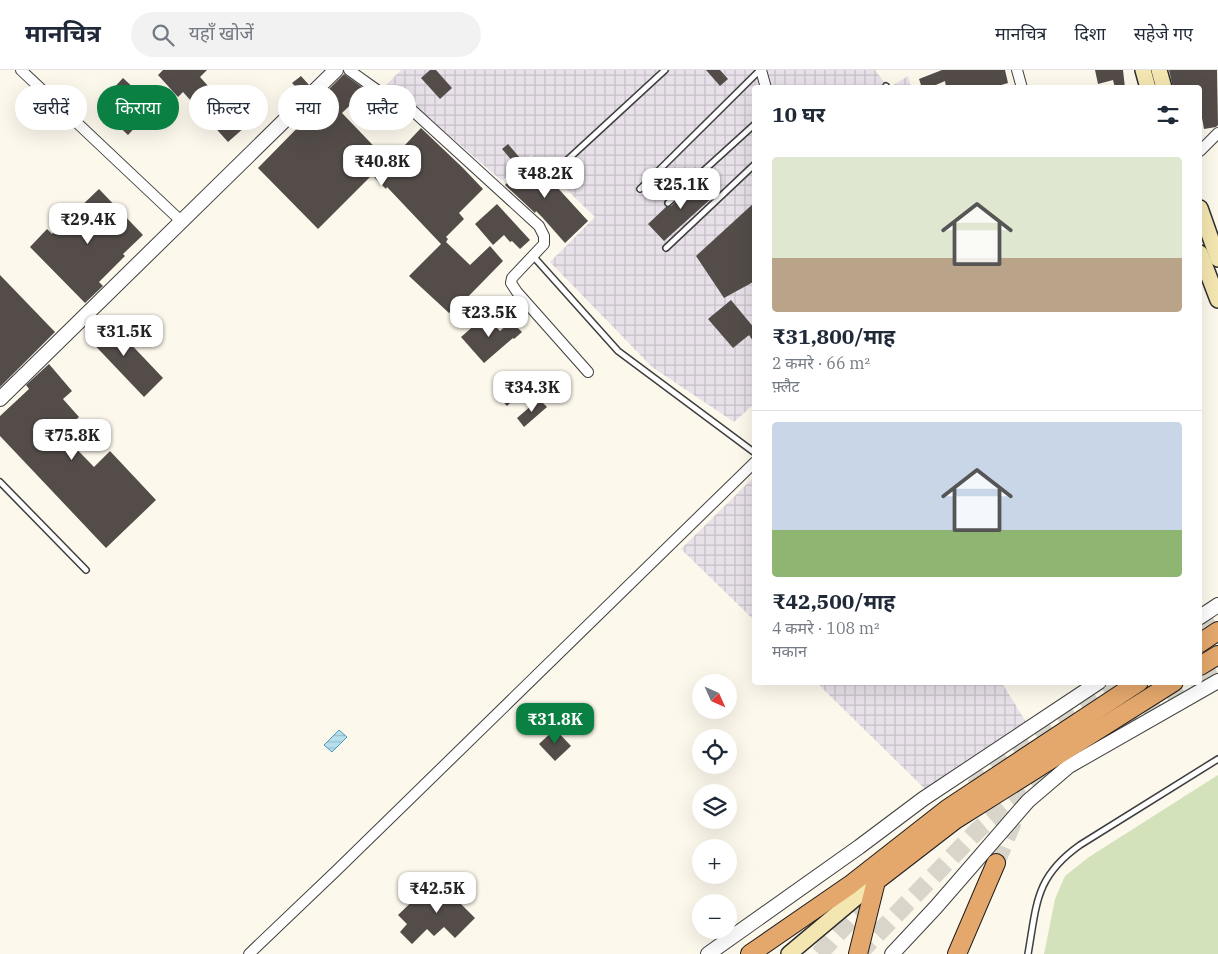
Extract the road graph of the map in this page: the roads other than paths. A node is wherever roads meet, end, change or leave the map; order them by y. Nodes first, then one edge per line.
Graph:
1 (22, 70) edge
2 (336, 70) edge
3 (349, 70) edge
4 (665, 70) edge
5 (760, 70) edge
6 (1017, 70) edge
7 (1143, 70) edge
8 (1159, 70) edge
9 (765, 85) edge
10 (1021, 85) edge
11 (1147, 85) edge
12 (1163, 85) edge
13 (752, 127) edge
14 (1218, 133) edge
15 (1202, 149) edge
16 (564, 163) dead end
17 (752, 167) edge
18 (640, 188) dead end
19 (668, 203) dead end
20 (1202, 214) edge
21 (182, 221) junction
22 (666, 248) dead end
23 (533, 256) junction
24 (1202, 258) edge
25 (1218, 259) edge
26 (1218, 300) edge
27 (588, 372) dead end
28 (0, 399) edge
29 (752, 450) edge
30 (752, 465) edge
31 (0, 482) edge
32 (86, 570) dead end
33 (1218, 631) edge
34 (1202, 642) edge
35 (1218, 655) edge
36 (1202, 665) edge
37 (1218, 681) edge
38 (1094, 685) edge
39 (1134, 685) edge
40 (1169, 685) edge
41 (1218, 759) edge
42 (996, 863) tunnel mouth
43 (876, 881) junction
44 (249, 954) edge
45 (708, 954) edge
46 (750, 954) edge
47 (789, 954) edge
48 (858, 954) edge
49 (892, 954) edge
50 (957, 954) edge
51 (1028, 954) edge

1 - 21 street
2 - 21 street
3 - 23 street
4 - 16 lane
5 - 9 street
5 - 18 lane
6 - 10 street
7 - 11 main road
8 - 12 main road
13 - 19 lane
14 - 15 street
17 - 22 lane
20 - 25 main road
21 - 28 street
23 - 27 street
23 - 29 lane
24 - 26 main road
30 - 44 street
31 - 32 lane
33 - 34 highway
35 - 36 highway
37 - 49 street
38 - 45 street
39 - 46 highway
40 - 43 highway
41 - 51 lane
42 - 50 highway
43 - 47 main road
43 - 48 highway

